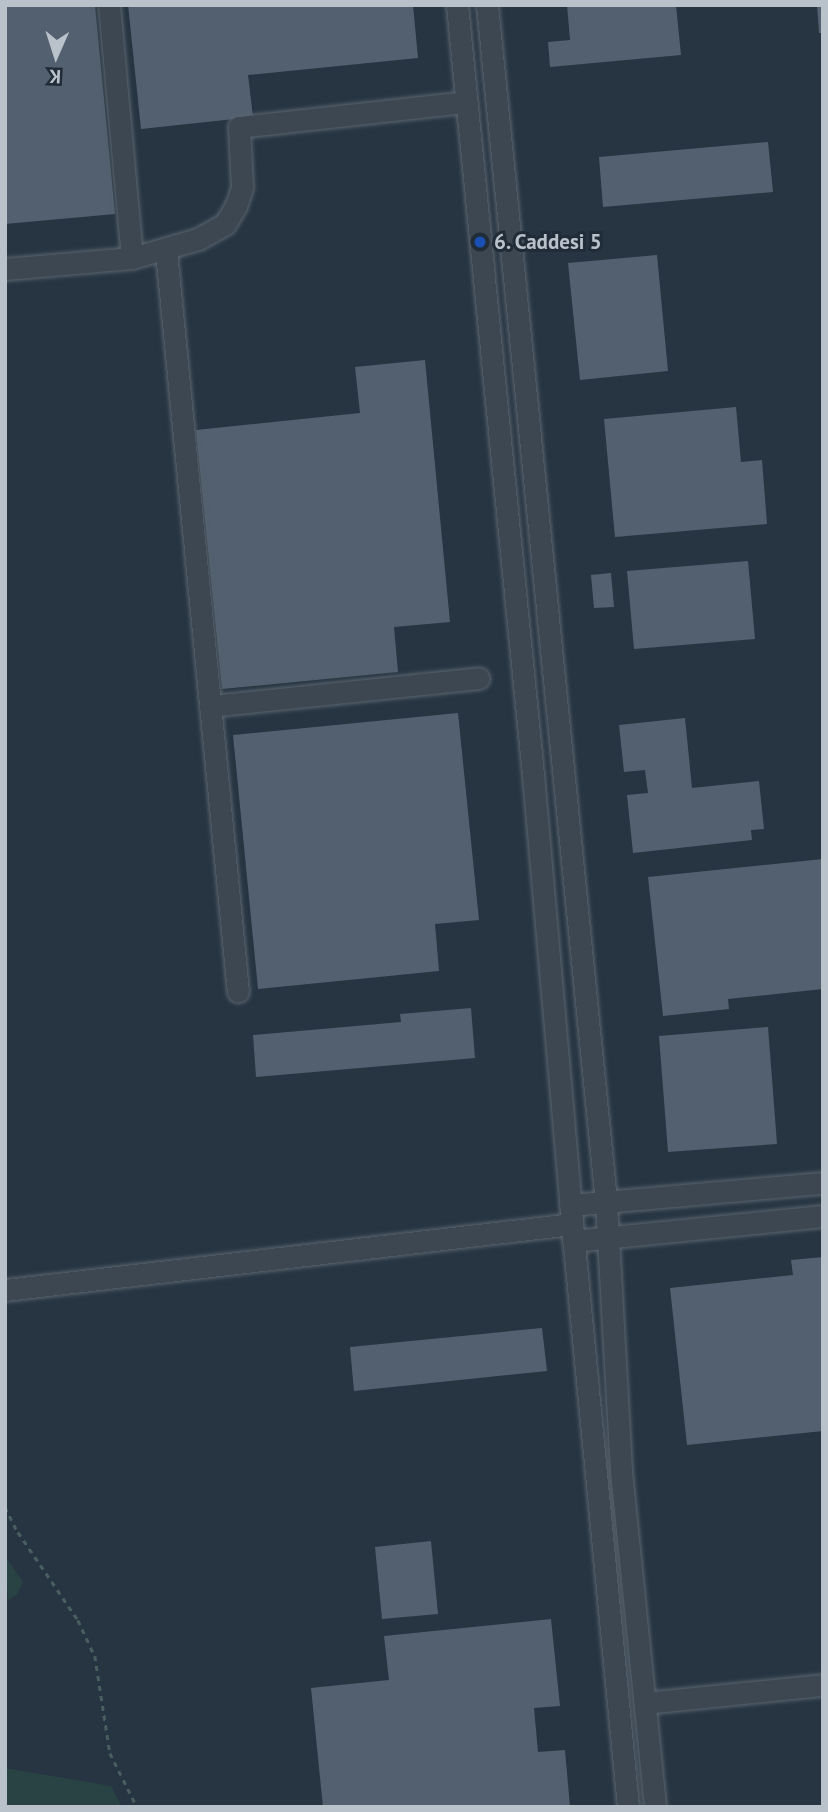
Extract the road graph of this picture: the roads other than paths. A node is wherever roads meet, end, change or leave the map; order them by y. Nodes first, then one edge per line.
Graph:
1 (109, 5) edge
2 (457, 5) edge
3 (488, 5) edge
4 (494, 82) junction
5 (465, 94) junction
6 (166, 251) junction
7 (132, 258) junction
8 (5, 269) edge
9 (479, 677) dead end
10 (210, 706) junction
11 (563, 771) junction
12 (533, 775) junction
13 (238, 992) dead end
14 (823, 1183) edge
15 (606, 1202) junction
16 (823, 1216) edge
17 (572, 1223) junction
18 (608, 1238) junction
19 (5, 1290) edge
20 (823, 1685) edge
21 (645, 1703) junction
22 (628, 1807) edge
23 (654, 1807) edge

1 - 7 street
2 - 5 street
3 - 4 street
4 - 5 street
4 - 11 street
5 - 6 street
5 - 12 street
6 - 7 street
6 - 10 street
7 - 8 street
9 - 10 street
10 - 13 street
11 - 12 street
11 - 15 street
12 - 17 street
14 - 15 street
15 - 17 street
15 - 18 street
16 - 18 street
17 - 18 street
17 - 19 street
17 - 22 street
18 - 21 street
20 - 21 street
21 - 23 street

